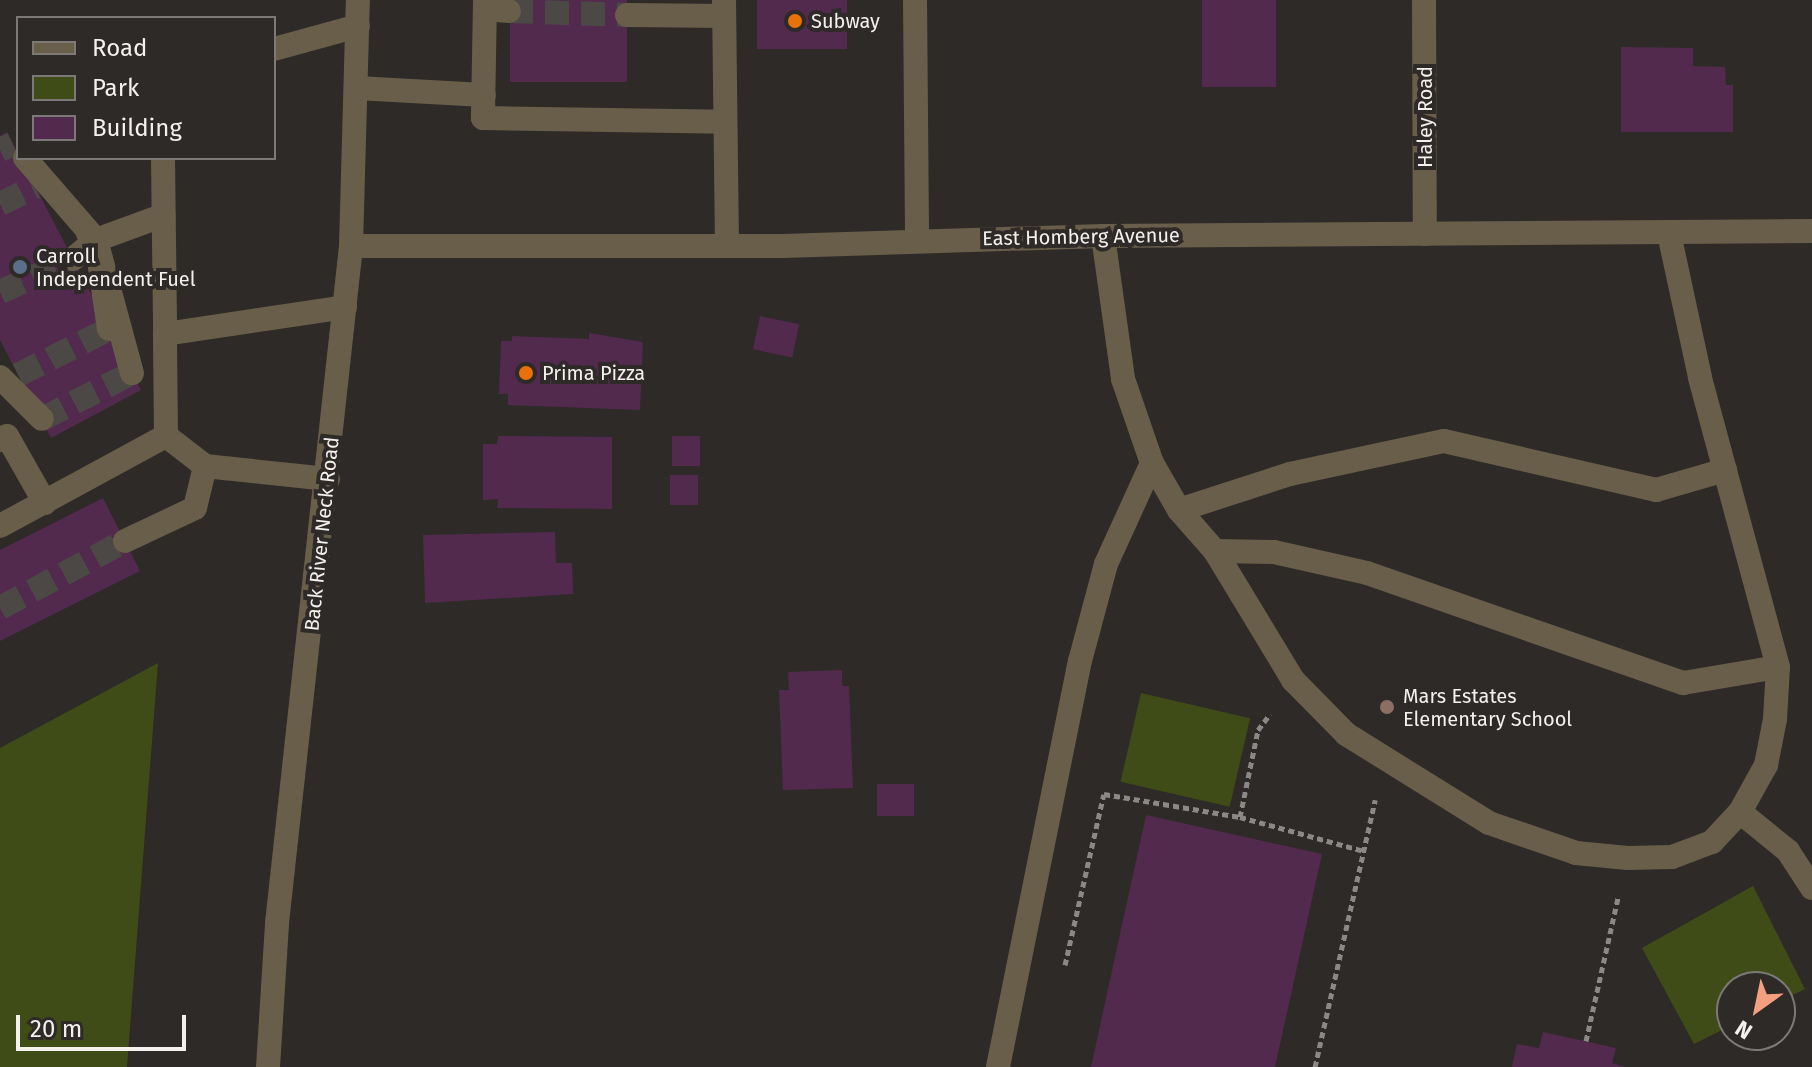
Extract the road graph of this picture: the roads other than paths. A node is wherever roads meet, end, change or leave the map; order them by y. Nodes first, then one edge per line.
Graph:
1 (358, 0) edge
2 (915, 0) edge
3 (1424, 0) edge
4 (485, 5) edge
5 (724, 8) edge
6 (509, 11) tunnel mouth
7 (627, 15) tunnel mouth
8 (358, 26) junction
9 (276, 48) edge
10 (357, 88) junction
11 (484, 95) junction
12 (725, 122) junction
13 (28, 160) edge
14 (163, 160) edge
15 (35, 187) dead end
16 (164, 215) junction
17 (1812, 231) edge
18 (1425, 234) junction
19 (1669, 234) junction
20 (1103, 236) junction
21 (96, 240) junction
22 (917, 241) junction
23 (727, 245) junction
24 (351, 246) junction
25 (73, 259) tunnel mouth
26 (345, 307) junction
27 (109, 329) dead end
28 (165, 334) junction
29 (6, 371) edge
30 (132, 373) dead end
31 (42, 419) dead end
32 (2, 435) edge
33 (166, 436) junction
34 (1152, 463) junction
35 (205, 466) junction
36 (1725, 470) junction
37 (328, 479) junction
38 (45, 503) junction
39 (1179, 510) junction
40 (0, 526) edge
41 (125, 541) tunnel mouth
42 (1215, 551) junction
43 (1778, 667) junction
44 (1740, 812) junction
45 (1812, 888) edge
46 (268, 1067) edge
47 (998, 1067) edge

1 - 8 street, Back River Neck Road
2 - 22 street
3 - 18 street, Haley Road
4 - 6 street
4 - 11 street
5 - 7 street
5 - 12 street
8 - 9 street
8 - 10 street, Back River Neck Road
10 - 11 street
10 - 24 street, Back River Neck Road
11 - 12 street
12 - 23 street
13 - 21 street
14 - 16 street
15 - 21 street
16 - 21 street
16 - 28 street
17 - 19 street, East Homberg Avenue
18 - 19 street, East Homberg Avenue
18 - 20 street, East Homberg Avenue
19 - 36 street
20 - 22 street, East Homberg Avenue
20 - 34 street
21 - 25 street
21 - 27 street
21 - 30 street
22 - 23 street, East Homberg Avenue
23 - 24 street, East Homberg Avenue
24 - 26 street, Back River Neck Road
26 - 28 street
26 - 37 street, Back River Neck Road
28 - 33 street
29 - 31 street
32 - 38 street
33 - 35 street
33 - 38 street
34 - 39 street
34 - 47 street
35 - 37 street
35 - 41 street
36 - 39 street
36 - 43 street
37 - 46 street, Back River Neck Road
38 - 40 street
39 - 42 street
42 - 43 street
42 - 44 street
43 - 44 street
44 - 45 street

